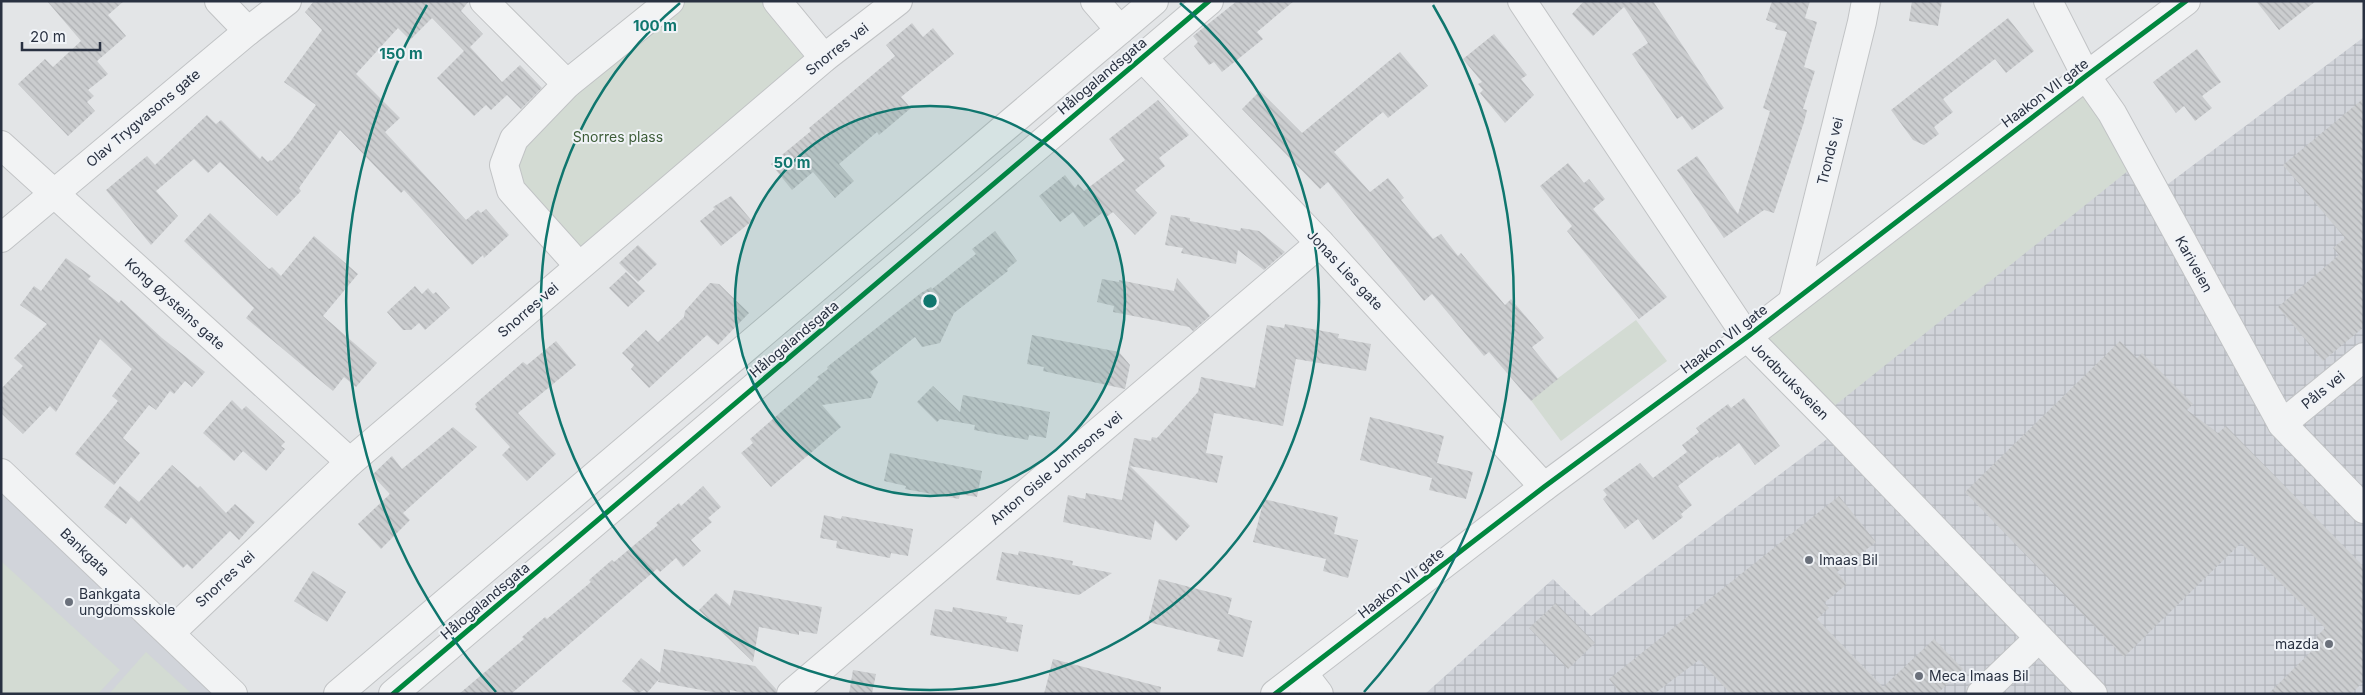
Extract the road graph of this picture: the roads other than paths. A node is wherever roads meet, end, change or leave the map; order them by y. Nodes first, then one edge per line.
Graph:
1 (219, 1) edge
2 (288, 1) edge
3 (484, 1) edge
4 (670, 1) edge
5 (777, 1) edge
6 (898, 1) edge
7 (1095, 1) edge
8 (1154, 1) edge
9 (1209, 1) edge
10 (1522, 1) edge
11 (1866, 1) edge
12 (2048, 1) edge
13 (2186, 1) edge
14 (1120, 30) junction
15 (248, 31) junction
16 (1142, 57) junction
17 (824, 58) junction
18 (2086, 76) junction
19 (567, 84) junction
20 (1, 145) edge
21 (53, 193) junction
22 (1, 238) edge
23 (1320, 243) junction
24 (579, 266) junction
25 (1794, 300) junction
26 (1747, 337) junction
27 (2364, 357) edge
28 (2282, 424) junction
29 (350, 462) junction
30 (1, 473) edge
31 (1544, 487) junction
32 (2364, 509) edge
33 (170, 633) junction
34 (2040, 638) junction
35 (1302, 673) junction
36 (233, 694) edge
37 (338, 694) edge
38 (393, 694) edge
39 (792, 694) edge
40 (1275, 694) edge
41 (1319, 694) edge
42 (1981, 694) edge
43 (2093, 694) edge

1 - 15 street
2 - 15 street, Olav Trygvasons gate
3 - 19 street
4 - 19 street
5 - 17 street
6 - 17 street, Snorres vei
7 - 14 street
8 - 14 street, Hålogalandsgata
9 - 16 street, Hålogalandsgata
10 - 26 street, Jordbruksveien
11 - 25 street, Tronds vei
12 - 18 street, Kariveien
13 - 18 street, Haakon VII gate
14 - 37 street, Hålogalandsgata
15 - 21 street, Olav Trygvasons gate
16 - 23 street, Jonas Lies gate
16 - 38 street, Hålogalandsgata
17 - 24 street, Snorres vei
18 - 25 street, Haakon VII gate
18 - 28 street, Kariveien
19 - 24 street
20 - 21 street, Kong Øysteins gate
21 - 22 street, Olav Trygvasons gate
21 - 29 street, Kong Øysteins gate
23 - 31 street, Jonas Lies gate
23 - 39 street, Anton Gisle Johnsons vei
24 - 29 street, Snorres vei
25 - 26 street, Haakon VII gate
26 - 31 street, Haakon VII gate
26 - 34 street, Jordbruksveien
27 - 28 street, Påls vei
28 - 32 street, Kariveien
29 - 33 street, Snorres vei
30 - 33 street, Bankgata
31 - 35 street, Haakon VII gate
33 - 36 street, Bankgata
34 - 42 street
34 - 43 street, Jordbruksveien
35 - 40 street, Haakon VII gate
35 - 41 street

